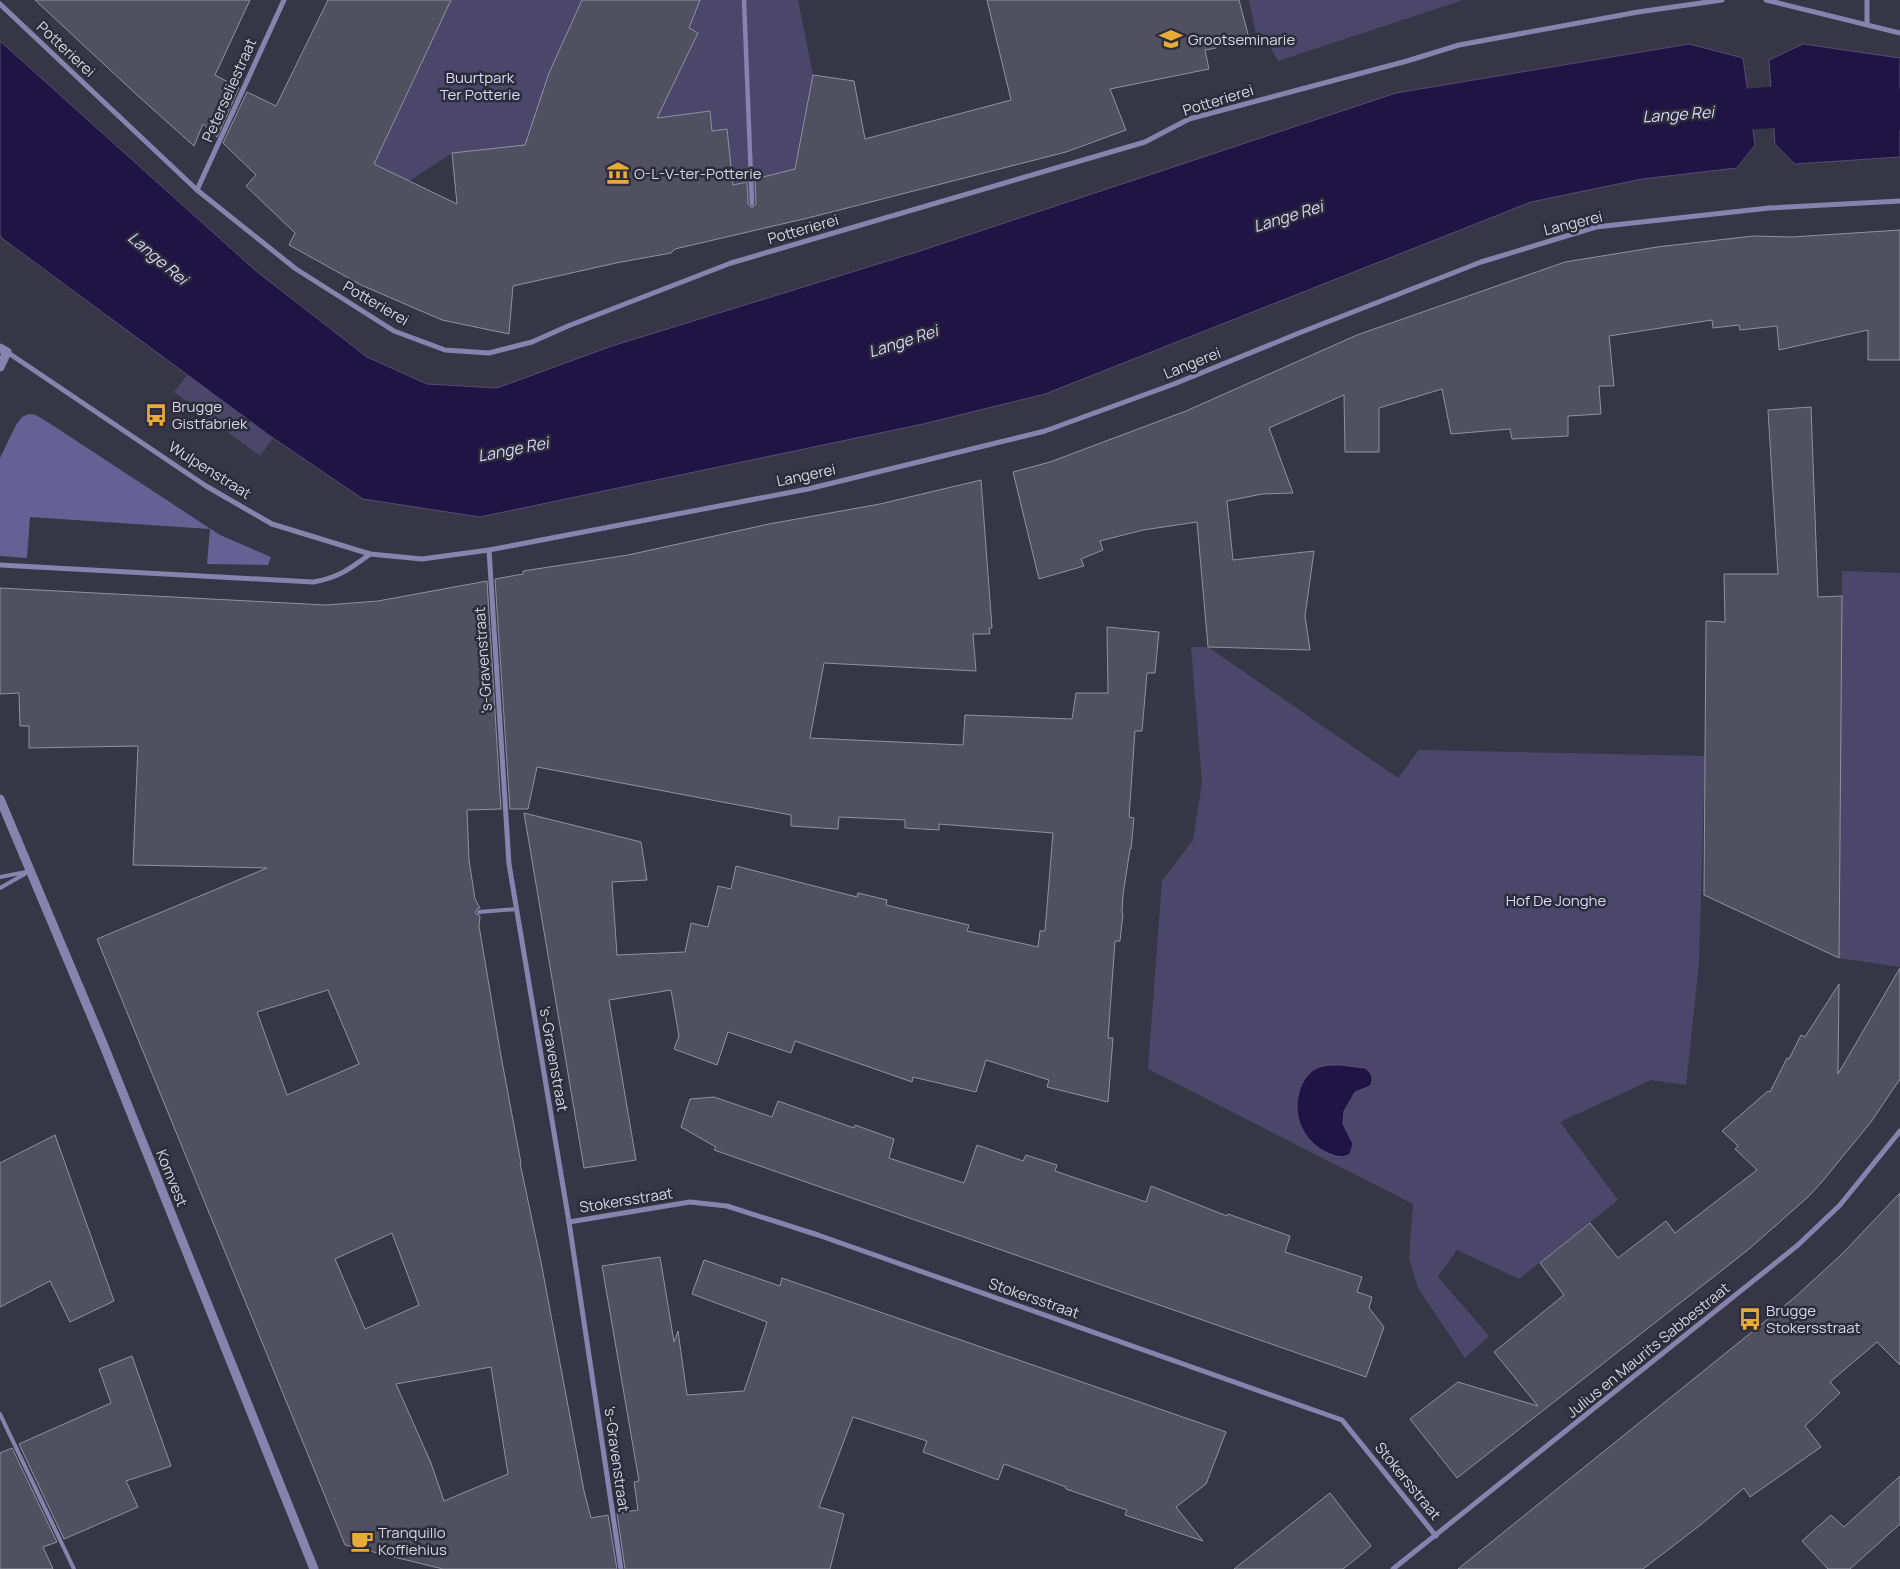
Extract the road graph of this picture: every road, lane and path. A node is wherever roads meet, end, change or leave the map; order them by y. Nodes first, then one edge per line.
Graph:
1 (284, 0) edge
2 (744, 0) edge
3 (1722, 0) edge
4 (1766, 0) edge
5 (1867, 0) edge
6 (0, 4) edge
7 (1867, 24) junction
8 (1900, 33) edge
9 (197, 190) junction
10 (1900, 201) edge
11 (752, 204) dead end
12 (3, 350) edge
13 (0, 367) edge
14 (489, 550) junction
15 (370, 554) junction
16 (0, 565) edge
17 (0, 799) edge
18 (30, 871) junction
19 (0, 877) edge
20 (0, 888) edge
21 (517, 909) junction
22 (478, 912) dead end
23 (1900, 1131) edge
24 (569, 1222) junction
25 (0, 1414) edge
26 (1436, 1536) junction
27 (74, 1569) edge
28 (314, 1569) edge
29 (620, 1569) edge
30 (1393, 1569) edge

1 - 9 street, Peterseliestraat
2 - 11 street
3 - 9 street, Potterierei
4 - 7 street
5 - 7 street
6 - 9 street, Potterierei
7 - 8 street
10 - 14 street, Langerei
12 - 13 street
12 - 15 street, Wulpenstraat
14 - 15 street, Wulpenstraat
14 - 21 street, 's-Gravenstraat
15 - 16 street
17 - 18 street, Komvest
18 - 19 lane
18 - 20 lane
18 - 28 street, Komvest
21 - 22 lane
21 - 24 street, 's-Gravenstraat
23 - 26 street, Julius en Maurits Sabbestraat
24 - 26 street, Stokersstraat
24 - 29 street, 's-Gravenstraat
25 - 27 lane
26 - 30 street, Julius en Maurits Sabbestraat

